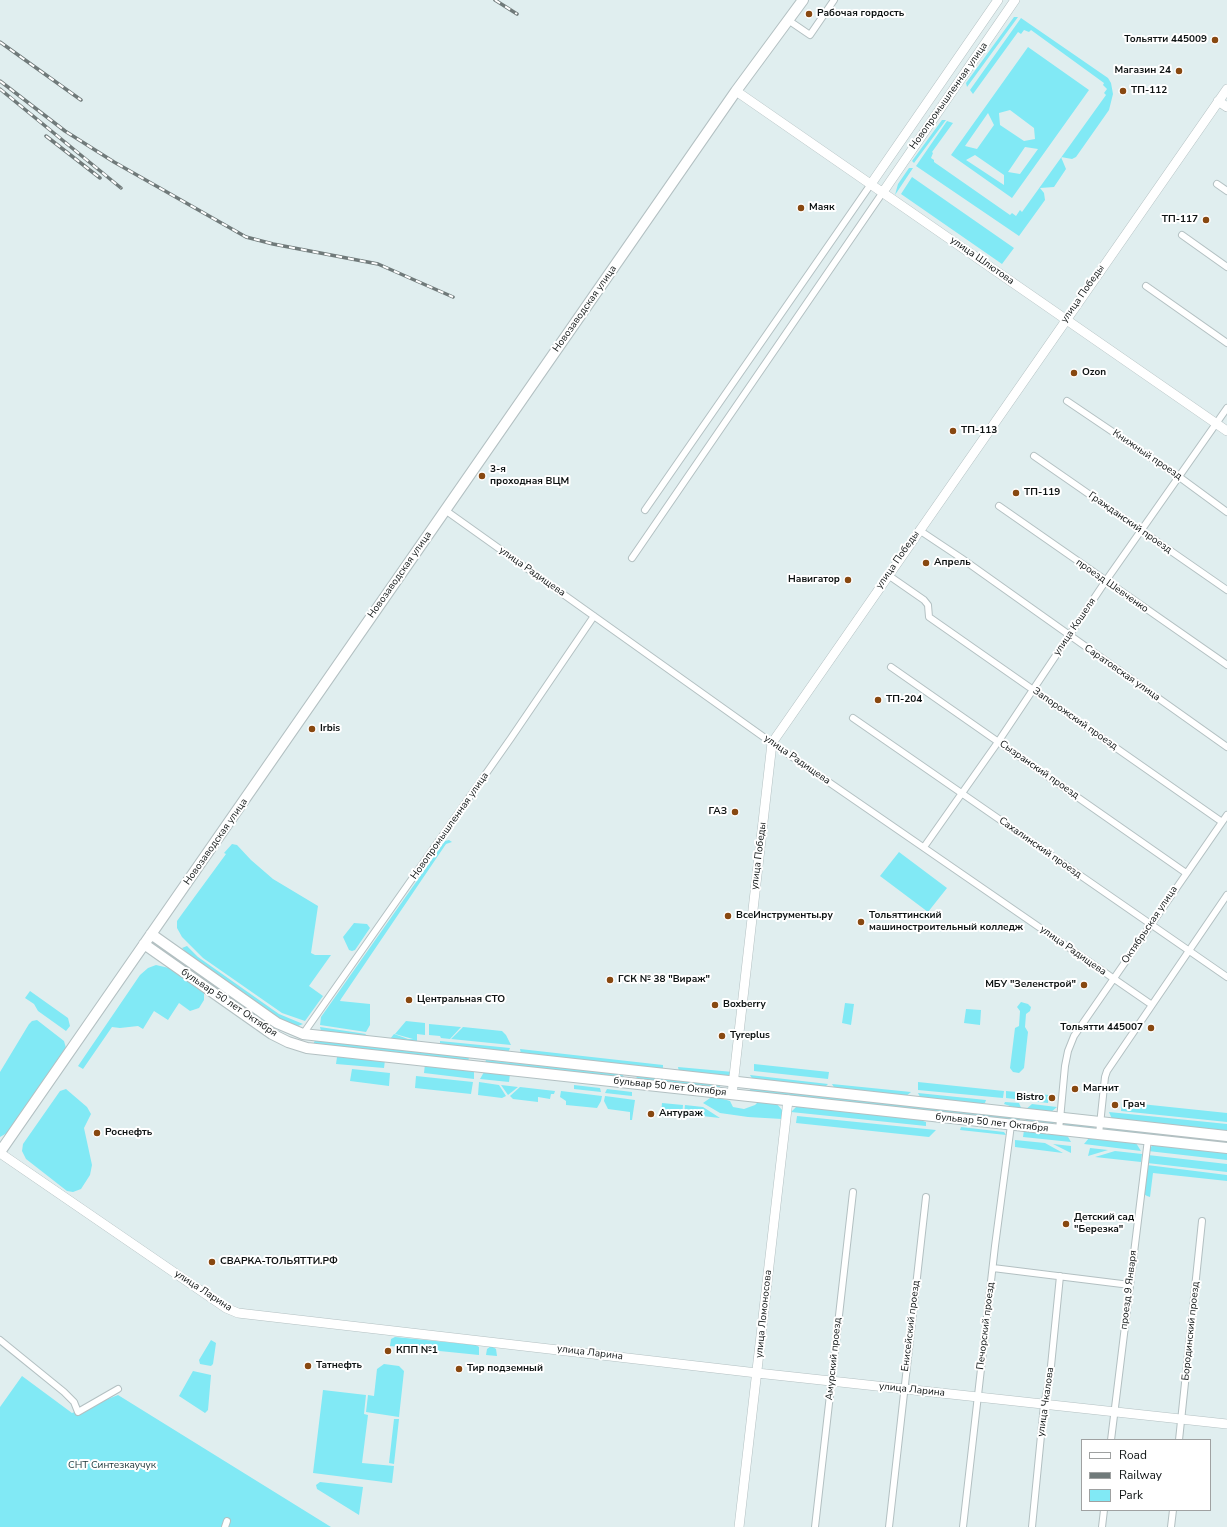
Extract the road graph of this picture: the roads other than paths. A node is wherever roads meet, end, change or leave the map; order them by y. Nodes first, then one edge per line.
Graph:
1 (803, 0) edge
2 (834, 0) edge
3 (998, 0) edge
4 (1015, 0) edge
5 (788, 20) junction
6 (1227, 89) edge
7 (736, 91) junction
8 (1218, 101) junction
9 (1227, 107) edge
10 (871, 184) junction
11 (1217, 184) dead end
12 (1227, 191) edge
13 (883, 192) junction
14 (1182, 235) dead end
15 (1227, 267) edge
16 (1146, 286) dead end
17 (1066, 318) junction
18 (1227, 343) edge
19 (1066, 401) dead end
20 (1227, 408) edge
21 (1216, 424) junction
22 (1227, 431) edge
23 (1034, 456) dead end
24 (1178, 476) junction
25 (999, 506) dead end
26 (445, 510) junction
27 (645, 510) dead end
28 (1227, 512) edge
29 (919, 530) junction
30 (1141, 531) junction
31 (632, 558) dead end
32 (888, 575) junction
33 (1105, 582) junction
34 (1227, 590) edge
35 (594, 616) junction
36 (1070, 636) junction
37 (1227, 665) edge
38 (891, 667) dead end
39 (1032, 689) junction
40 (853, 718) dead end
41 (998, 742) junction
42 (772, 743) junction
43 (1227, 747) edge
44 (962, 794) junction
45 (1227, 815) edge
46 (1222, 822) junction
47 (924, 847) junction
48 (1186, 873) junction
49 (1226, 898) edge
50 (1152, 925) junction
51 (151, 934) junction
52 (144, 944) junction
53 (1189, 951) junction
54 (181, 955) junction
55 (173, 964) junction
56 (1227, 977) edge
57 (1114, 979) junction
58 (1152, 1005) junction
59 (303, 1034) junction
60 (481, 1055) junction
61 (479, 1066) junction
62 (630, 1071) junction
63 (629, 1082) junction
64 (734, 1082) junction
65 (732, 1094) junction
66 (788, 1100) junction
67 (1060, 1117) junction
68 (1100, 1122) junction
69 (1011, 1125) junction
70 (1059, 1130) junction
71 (1099, 1134) junction
72 (1227, 1136) edge
73 (1148, 1139) junction
74 (1227, 1148) edge
75 (0, 1152) edge
76 (852, 1192) dead end
77 (926, 1197) dead end
78 (1202, 1221) dead end
79 (993, 1268) junction
80 (1060, 1276) junction
81 (1130, 1285) junction
82 (0, 1340) edge
83 (757, 1373) junction
84 (832, 1381) junction
85 (118, 1389) dead end
86 (904, 1389) junction
87 (978, 1397) junction
88 (1044, 1404) junction
89 (1114, 1412) junction
90 (1181, 1419) junction
91 (1227, 1424) edge
92 (1111, 1439) edge
93 (1180, 1439) edge
94 (1104, 1511) edge
95 (1173, 1511) edge
96 (740, 1527) edge
97 (815, 1527) edge
98 (889, 1527) edge
99 (963, 1527) edge
100 (1032, 1527) edge
101 (1102, 1527) edge
102 (1171, 1527) edge

1 - 5 main road, Новозаводская улица
2 - 5 street
3 - 10 main road, Новопромышленная улица
4 - 13 main road, Новопромышленная улица
5 - 7 main road, Новозаводская улица
6 - 8 main road, улица Победы
7 - 10 main road, улица Шлютова
7 - 26 main road, Новозаводская улица
8 - 9 main road
8 - 17 main road, улица Победы
10 - 13 main road, улица Шлютова
10 - 27 street
11 - 12 street
13 - 17 main road, улица Шлютова
13 - 31 street
14 - 15 street
16 - 18 street
17 - 21 main road, улица Шлютова
17 - 29 main road, улица Победы
19 - 24 street, Книжный проезд
20 - 21 street, улица Кошеля
21 - 22 main road, улица Шлютова
21 - 24 street, улица Кошеля
23 - 30 street, Гражданский проезд
24 - 28 street, Книжный проезд
24 - 30 street, улица Кошеля
25 - 33 street, проезд Шевченко
26 - 35 street, улица Радищева
26 - 51 main road, Новозаводская улица
29 - 32 main road, улица Победы
29 - 36 street, Саратовская улица
30 - 33 street, улица Кошеля
30 - 34 street, Гражданский проезд
32 - 39 street, Запорожский проезд
32 - 42 main road, улица Победы
33 - 36 street, улица Кошеля
33 - 37 street, проезд Шевченко
35 - 42 street, улица Радищева
35 - 59 street, Новопромышленная улица
36 - 39 street, улица Кошеля
36 - 43 street, Саратовская улица
38 - 41 street, Сызранский проезд
39 - 41 street, улица Кошеля
39 - 46 street, Запорожский проезд
40 - 44 street, Сахалинский проезд
41 - 44 street, улица Кошеля
41 - 48 street, Сызранский проезд
42 - 47 street, улица Радищева
42 - 64 main road, улица Победы
44 - 47 street, улица Кошеля
44 - 50 street, Сахалинский проезд
45 - 46 street, Октябрьская улица
46 - 48 street, Октябрьская улица
47 - 57 street, улица Радищева
48 - 50 street, Октябрьская улица
49 - 53 street
50 - 53 street, Сахалинский проезд
50 - 57 street, Октябрьская улица
51 - 52 main road, Новозаводская улица
51 - 54 main road, бульвар 50 лет Октября
52 - 55 main road, бульвар 50 лет Октября
52 - 75 main road, Новозаводская улица
53 - 56 street, Сахалинский проезд
53 - 58 street
54 - 55 main road
54 - 59 main road, бульвар 50 лет Октября
55 - 61 main road, бульвар 50 лет Октября
57 - 58 street, улица Радищева
57 - 67 street, Октябрьская улица
58 - 68 street
59 - 60 main road, бульвар 50 лет Октября
60 - 61 main road
60 - 62 main road, бульвар 50 лет Октября
61 - 63 main road, бульвар 50 лет Октября
62 - 63 main road
62 - 64 main road, бульвар 50 лет Октября
63 - 65 main road, бульвар 50 лет Октября
64 - 65 main road, улица Победы
64 - 67 main road, бульвар 50 лет Октября
65 - 66 main road, бульвар 50 лет Октября
66 - 69 main road, бульвар 50 лет Октября
66 - 83 main road, улица Ломоносова
67 - 68 main road, бульвар 50 лет Октября
67 - 70 street, Октябрьская улица
68 - 71 street
68 - 72 main road, бульвар 50 лет Октября
69 - 70 main road, бульвар 50 лет Октября
69 - 79 street, Печорский проезд
70 - 71 main road, бульвар 50 лет Октября
71 - 73 main road, бульвар 50 лет Октября
73 - 74 main road, бульвар 50 лет Октября
73 - 81 street, проезд 9 Января
75 - 83 main road, улица Ларина
76 - 84 street, Амурский проезд
77 - 86 street, Енисейский проезд
78 - 90 street, Бородинский проезд
79 - 80 street
79 - 87 street, Печорский проезд
80 - 81 street
80 - 88 street, улица Чкалова
81 - 89 street, проезд 9 Января
82 - 85 street
83 - 84 main road, улица Ларина
83 - 96 main road, улица Ломоносова
84 - 86 main road, улица Ларина
84 - 97 street, Амурский проезд
86 - 87 main road, улица Ларина
86 - 98 street, Енисейский проезд
87 - 88 main road, улица Ларина
87 - 99 street, Печорский проезд
88 - 89 main road, улица Ларина
88 - 100 street, улица Чкалова
89 - 90 main road, улица Ларина
89 - 92 street, проезд 9 Января
90 - 91 main road, улица Ларина
90 - 93 street, Бородинский проезд
94 - 101 street
95 - 102 street

